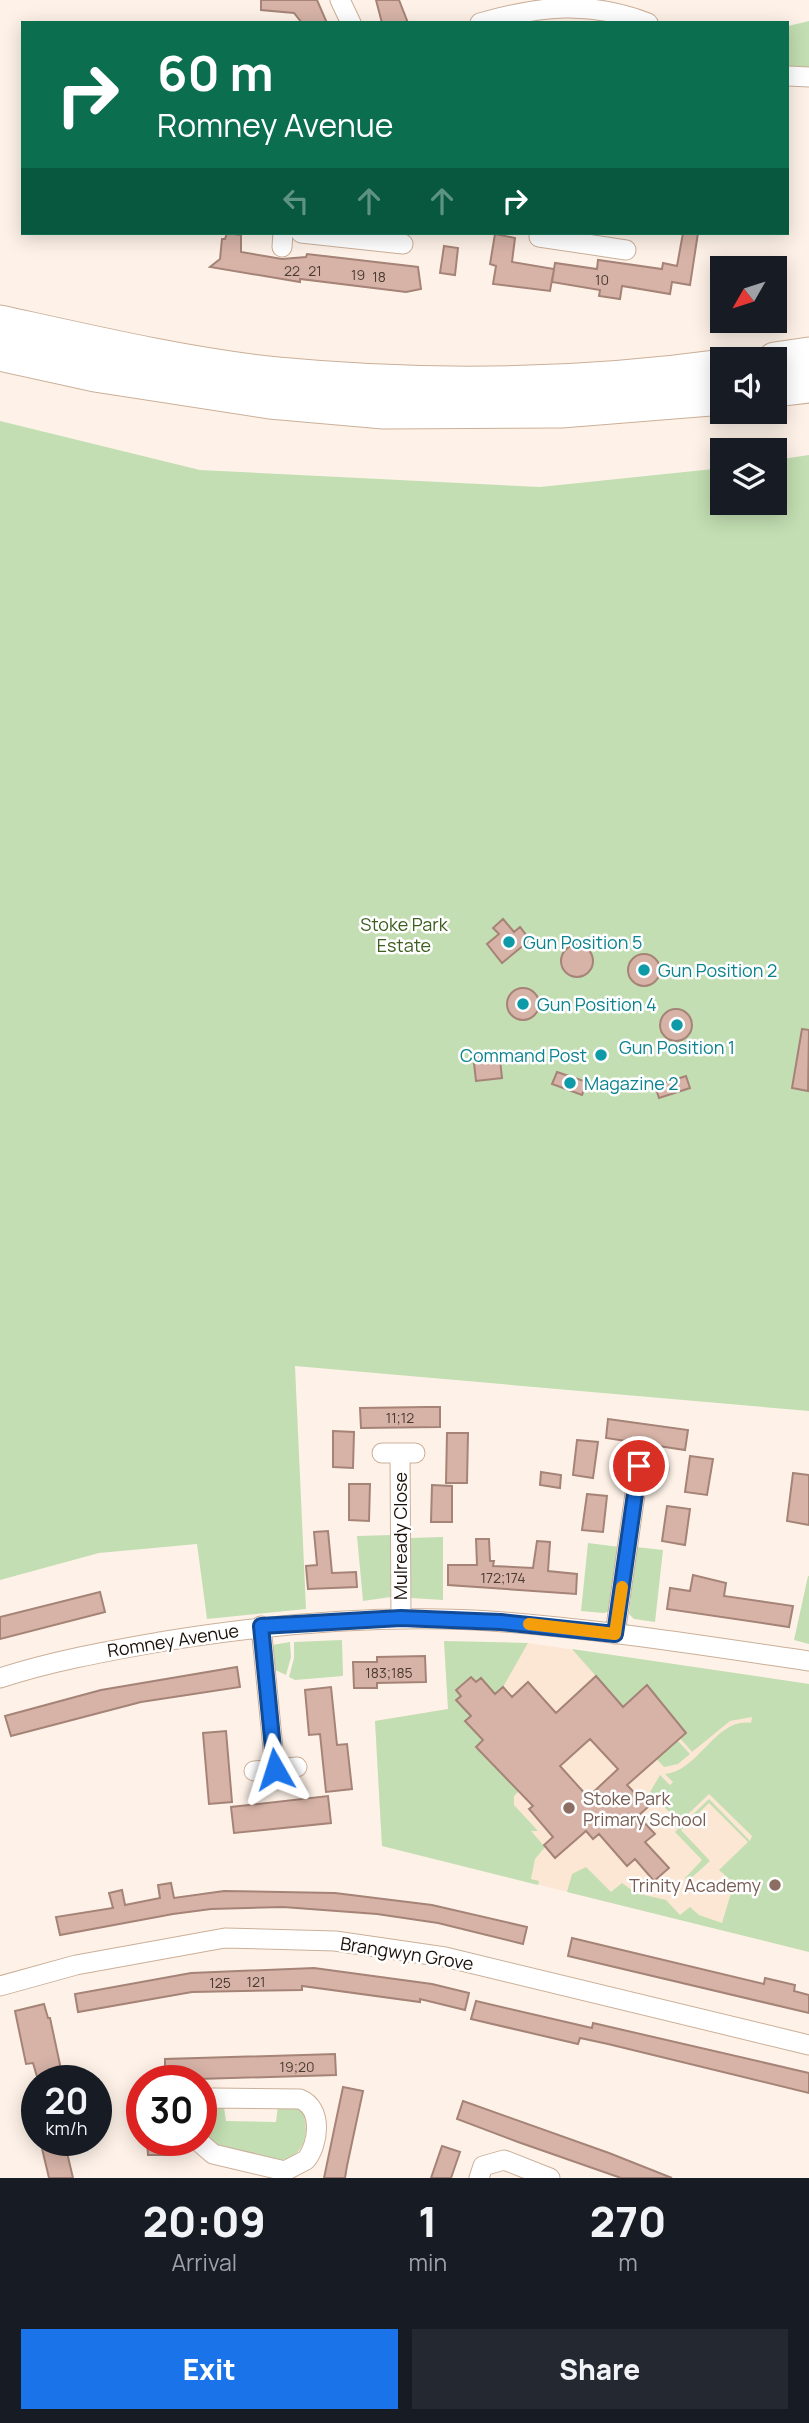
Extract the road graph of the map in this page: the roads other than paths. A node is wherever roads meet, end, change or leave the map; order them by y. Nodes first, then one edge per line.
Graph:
1 (340, 0) edge
2 (637, 13) edge
3 (581, 14) edge
4 (350, 21) edge
5 (488, 21) edge
6 (789, 76) edge
7 (809, 76) edge
8 (328, 235) edge
9 (539, 237) dead end
10 (582, 238) edge
11 (394, 240) edge
12 (626, 250) dead end
13 (0, 323) edge
14 (0, 353) edge
15 (809, 355) edge
16 (787, 358) edge
17 (710, 368) edge
18 (809, 385) edge
19 (787, 388) edge
20 (710, 398) edge
21 (399, 1453) dead end
22 (659, 1469) dead end
23 (401, 1618) junction
24 (261, 1626) junction
25 (615, 1634) junction
26 (809, 1661) edge
27 (0, 1678) edge
28 (297, 1767) dead end
29 (275, 1769) junction
30 (254, 1771) dead end
31 (0, 1986) edge
32 (809, 2045) edge
33 (217, 2098) edge
34 (216, 2156) edge
35 (239, 2169) edge
36 (300, 2173) edge
37 (479, 2178) edge
38 (550, 2178) edge

1 - 4 street
2 - 3 street
3 - 5 street
6 - 7 street
8 - 11 street
9 - 10 street
10 - 12 street
13 - 17 highway
14 - 20 highway
15 - 16 highway
18 - 19 highway
21 - 23 street, Mulready Close
22 - 25 street
23 - 24 street, Romney Avenue
23 - 25 street, Romney Avenue
24 - 27 street, Romney Avenue
24 - 29 street
25 - 26 street, Romney Avenue
28 - 29 street
29 - 30 street
31 - 32 street, Brangwyn Grove
33 - 36 street
34 - 35 street
35 - 36 street
37 - 38 street

